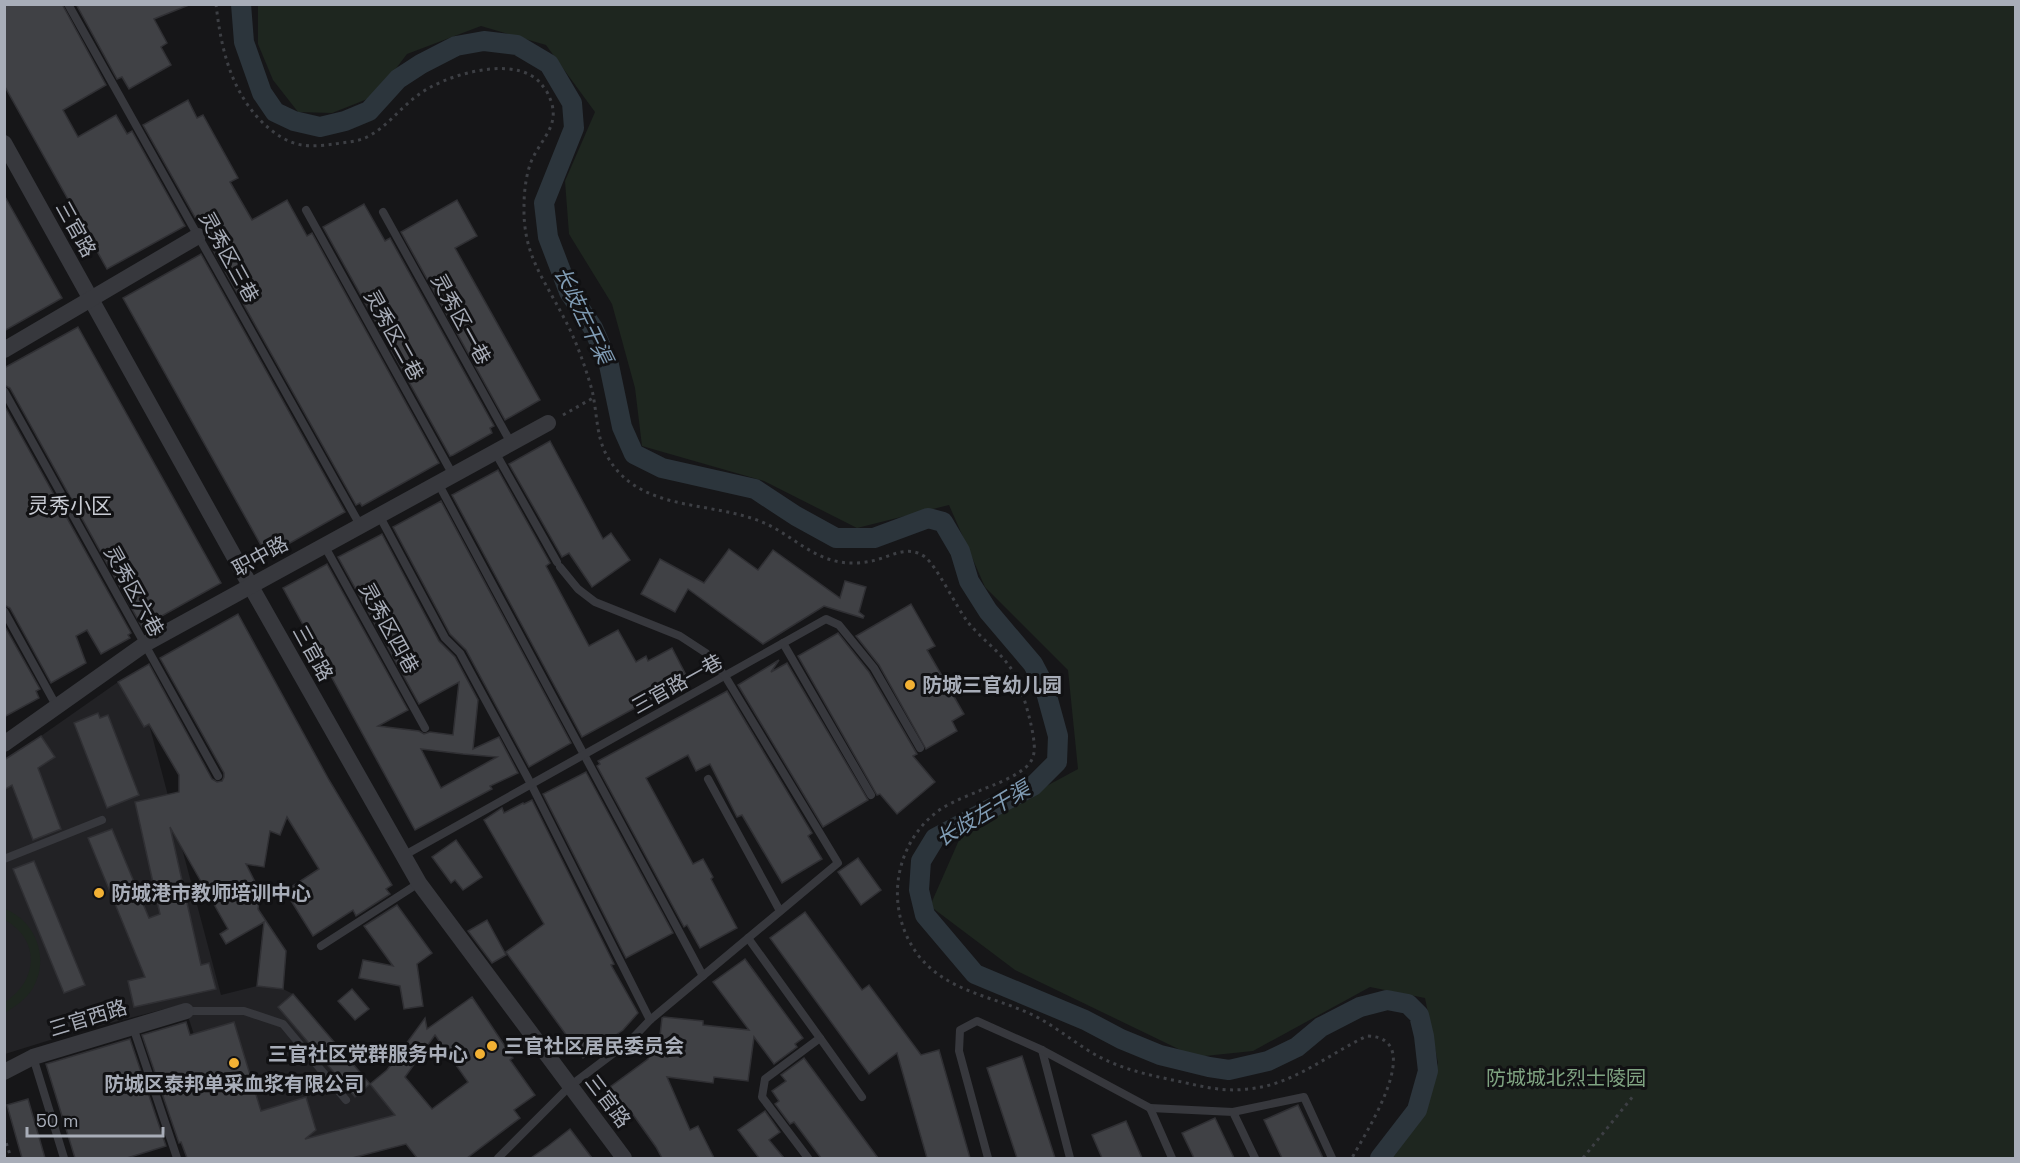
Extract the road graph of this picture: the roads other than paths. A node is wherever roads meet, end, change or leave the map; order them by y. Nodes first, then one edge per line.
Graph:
1 (68, 4) edge
2 (4, 143) edge
3 (306, 210) dead end
4 (383, 212) dead end
5 (198, 236) junction
6 (91, 299) junction
7 (4, 350) edge
8 (4, 391) edge
9 (548, 423) road end
10 (511, 443) junction
11 (495, 452) junction
12 (453, 475) junction
13 (438, 483) junction
14 (379, 515) junction
15 (360, 525) junction
16 (324, 545) junction
17 (250, 585) junction
18 (4, 611) edge
19 (783, 643) junction
20 (145, 644) junction
21 (725, 676) junction
22 (57, 707) junction
23 (425, 728) dead end
24 (4, 744) edge
25 (920, 748) dead end
26 (585, 754) junction
27 (218, 776) dead end
28 (708, 779) dead end
29 (531, 784) junction
30 (871, 795) dead end
31 (102, 820) dead end
32 (403, 856) junction
33 (4, 860) edge
34 (419, 883) junction
35 (780, 911) junction
36 (748, 938) junction
37 (321, 946) dead end
38 (703, 976) junction
39 (186, 1011) joint
40 (651, 1020) junction
41 (134, 1027) junction
42 (820, 1038) junction
43 (1042, 1050) junction
44 (33, 1057) junction
45 (4, 1072) edge
46 (570, 1086) junction
47 (862, 1097) dead end
48 (346, 1100) dead end
49 (1150, 1108) junction
50 (1233, 1113) junction
51 (64, 1158) edge
52 (177, 1158) edge
53 (498, 1158) edge
54 (624, 1158) edge
55 (808, 1158) edge
56 (988, 1158) edge
57 (1070, 1158) edge
58 (1172, 1158) edge
59 (1255, 1158) edge
60 (1332, 1158) edge

1 - 5 lane, 灵秀区三巷
2 - 6 street, 三官路
3 - 12 lane, 灵秀区二巷
4 - 10 lane, 灵秀区一巷
5 - 6 street
5 - 15 lane, 灵秀区三巷
6 - 7 street
6 - 17 street, 三官路
8 - 20 lane, 灵秀区六巷
9 - 10 street, 职中路
10 - 11 street, 职中路
11 - 12 street, 职中路
11 - 21 lane
12 - 13 street, 职中路
13 - 14 street, 职中路
13 - 26 lane
14 - 15 street, 职中路
14 - 29 lane
15 - 16 street, 职中路
16 - 17 street, 职中路
16 - 23 lane, 灵秀区四巷
17 - 20 street, 职中路
17 - 32 street, 三官路
18 - 22 lane
19 - 21 lane, 三官路一巷
19 - 25 lane, 三官路一巷
19 - 30 lane
20 - 22 street, 职中路
20 - 27 lane, 灵秀区六巷
21 - 26 lane, 三官路一巷
21 - 35 lane
22 - 24 street, 职中路
26 - 29 lane, 三官路一巷
26 - 38 lane
28 - 35 lane
29 - 32 lane, 三官路一巷
29 - 40 lane
31 - 33 lane
32 - 34 street, 三官路
34 - 37 lane
34 - 46 street, 三官路
35 - 36 lane
36 - 38 lane
36 - 42 lane
38 - 40 lane
39 - 41 street, 三官西路
39 - 48 lane
40 - 46 lane
41 - 44 street, 三官西路
41 - 52 lane
42 - 47 lane
42 - 55 lane
43 - 49 lane
43 - 56 lane
43 - 57 lane
44 - 45 street, 三官西路
44 - 51 lane
46 - 53 lane
46 - 54 street, 三官路
49 - 50 lane
49 - 58 lane
50 - 59 lane
50 - 60 lane

